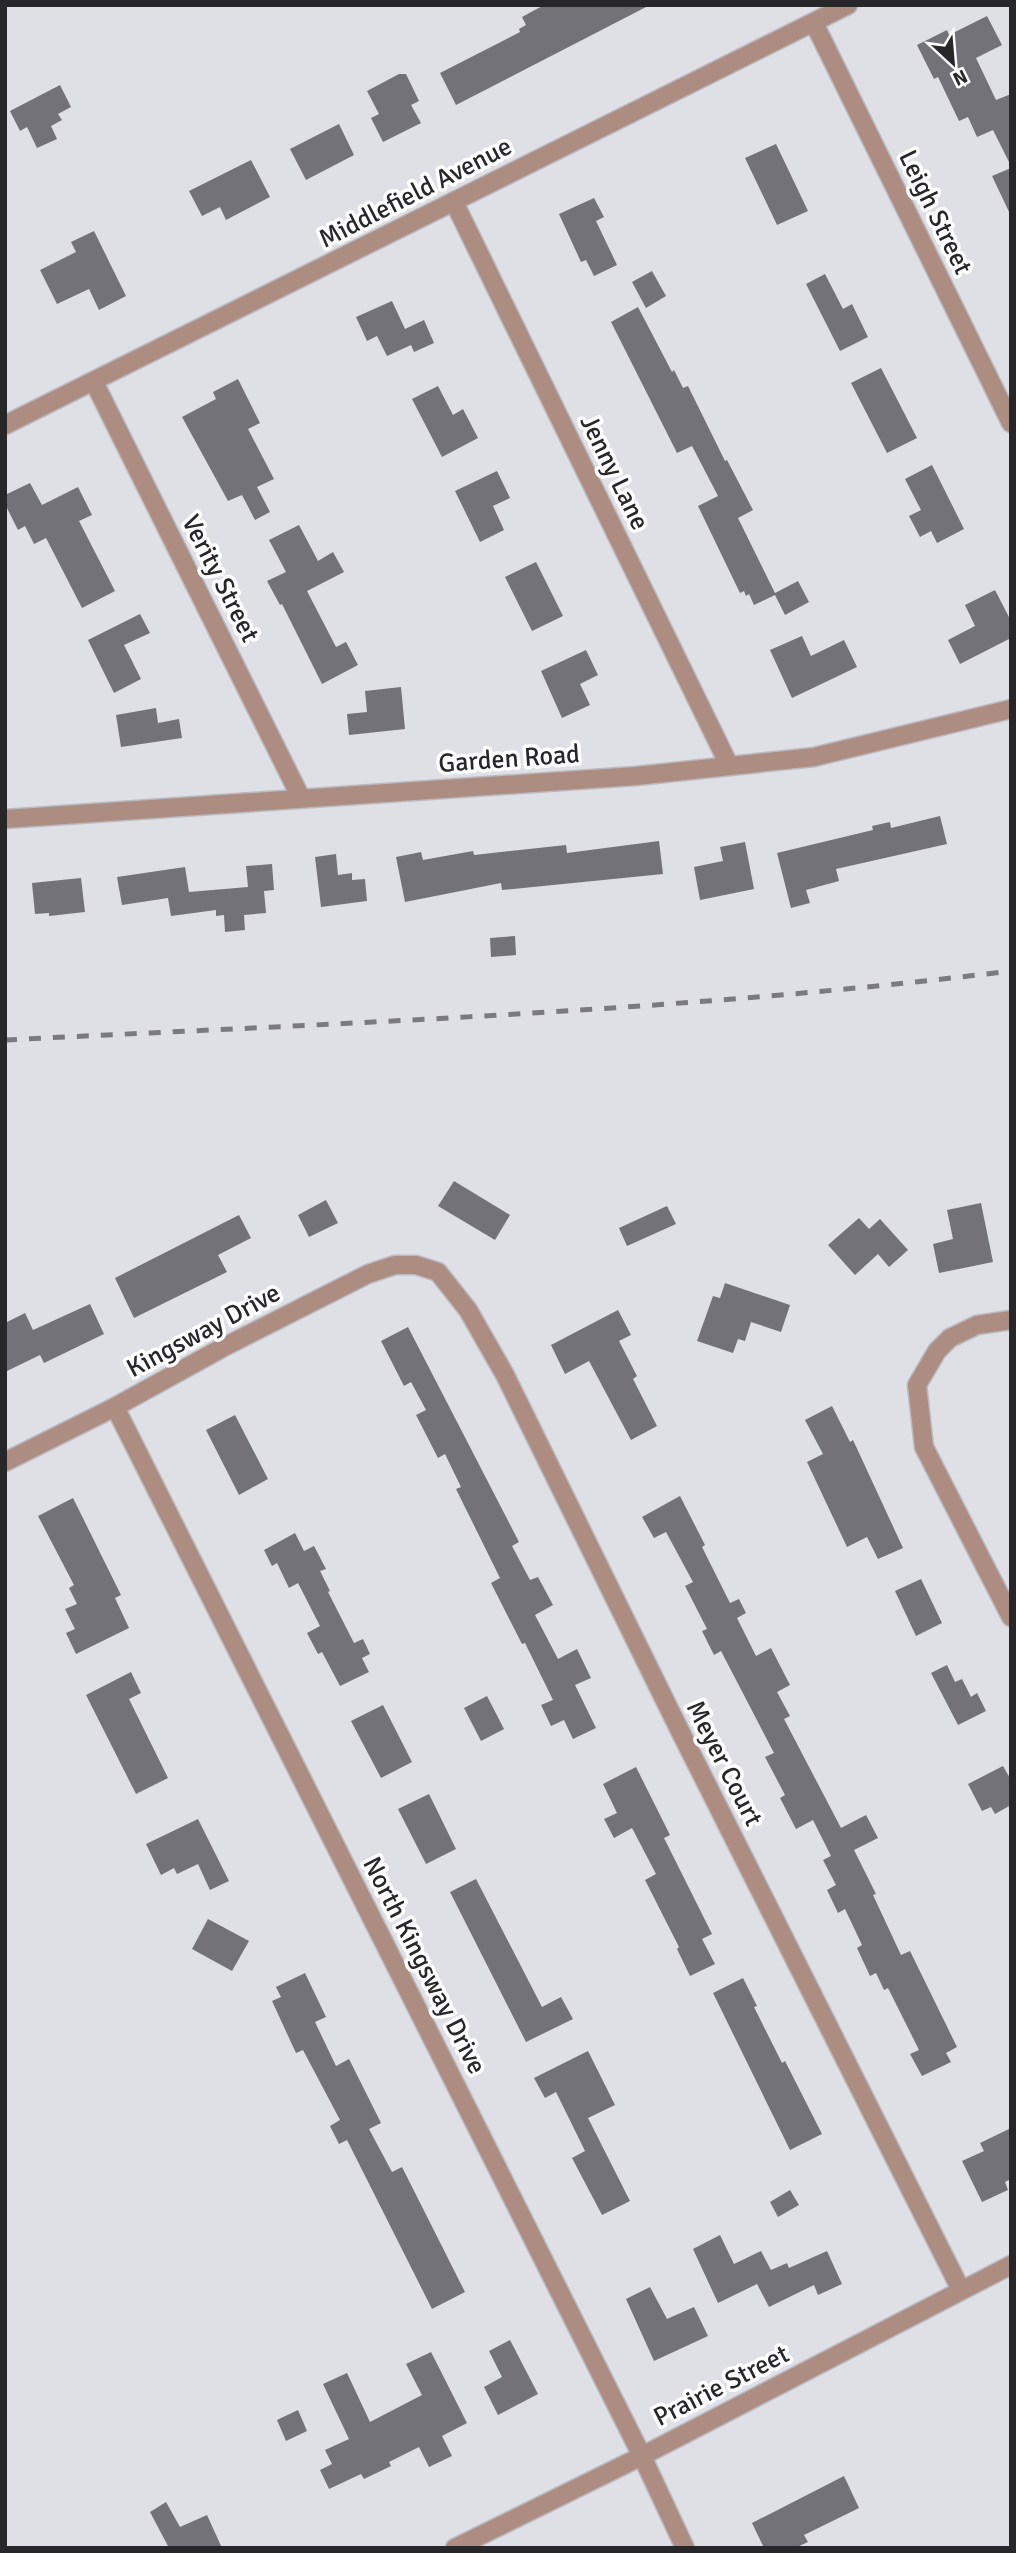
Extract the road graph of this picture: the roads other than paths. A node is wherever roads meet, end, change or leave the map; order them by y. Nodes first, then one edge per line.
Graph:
1 (848, 5) edge
2 (814, 23) junction
3 (454, 202) junction
4 (94, 382) junction
5 (1011, 423) edge
6 (5, 425) edge
7 (1011, 709) edge
8 (729, 765) junction
9 (301, 797) junction
10 (5, 819) edge
11 (430, 1268) joint
12 (1011, 1320) edge
13 (115, 1408) junction
14 (5, 1462) edge
15 (1011, 1617) edge
16 (1011, 2265) edge
17 (961, 2290) junction
18 (642, 2456) junction
19 (455, 2548) edge
20 (685, 2548) edge

1 - 2 street, Middlefield Avenue
2 - 3 street, Middlefield Avenue
2 - 5 street, Leigh Street
3 - 4 street, Middlefield Avenue
3 - 8 street, Jenny Lane
4 - 6 street, Middlefield Avenue
4 - 9 street, Verity Street
7 - 8 street, Garden Road
8 - 9 street, Garden Road
9 - 10 street, Garden Road
11 - 13 street, Kingsway Drive
11 - 17 street, Meyer Court
12 - 15 street
13 - 14 street, Kingsway Drive
13 - 18 street, North Kingsway Drive
16 - 17 street, Prairie Street
17 - 18 street, Prairie Street
18 - 19 street, Prairie Street
18 - 20 street, North Kingsway Drive

